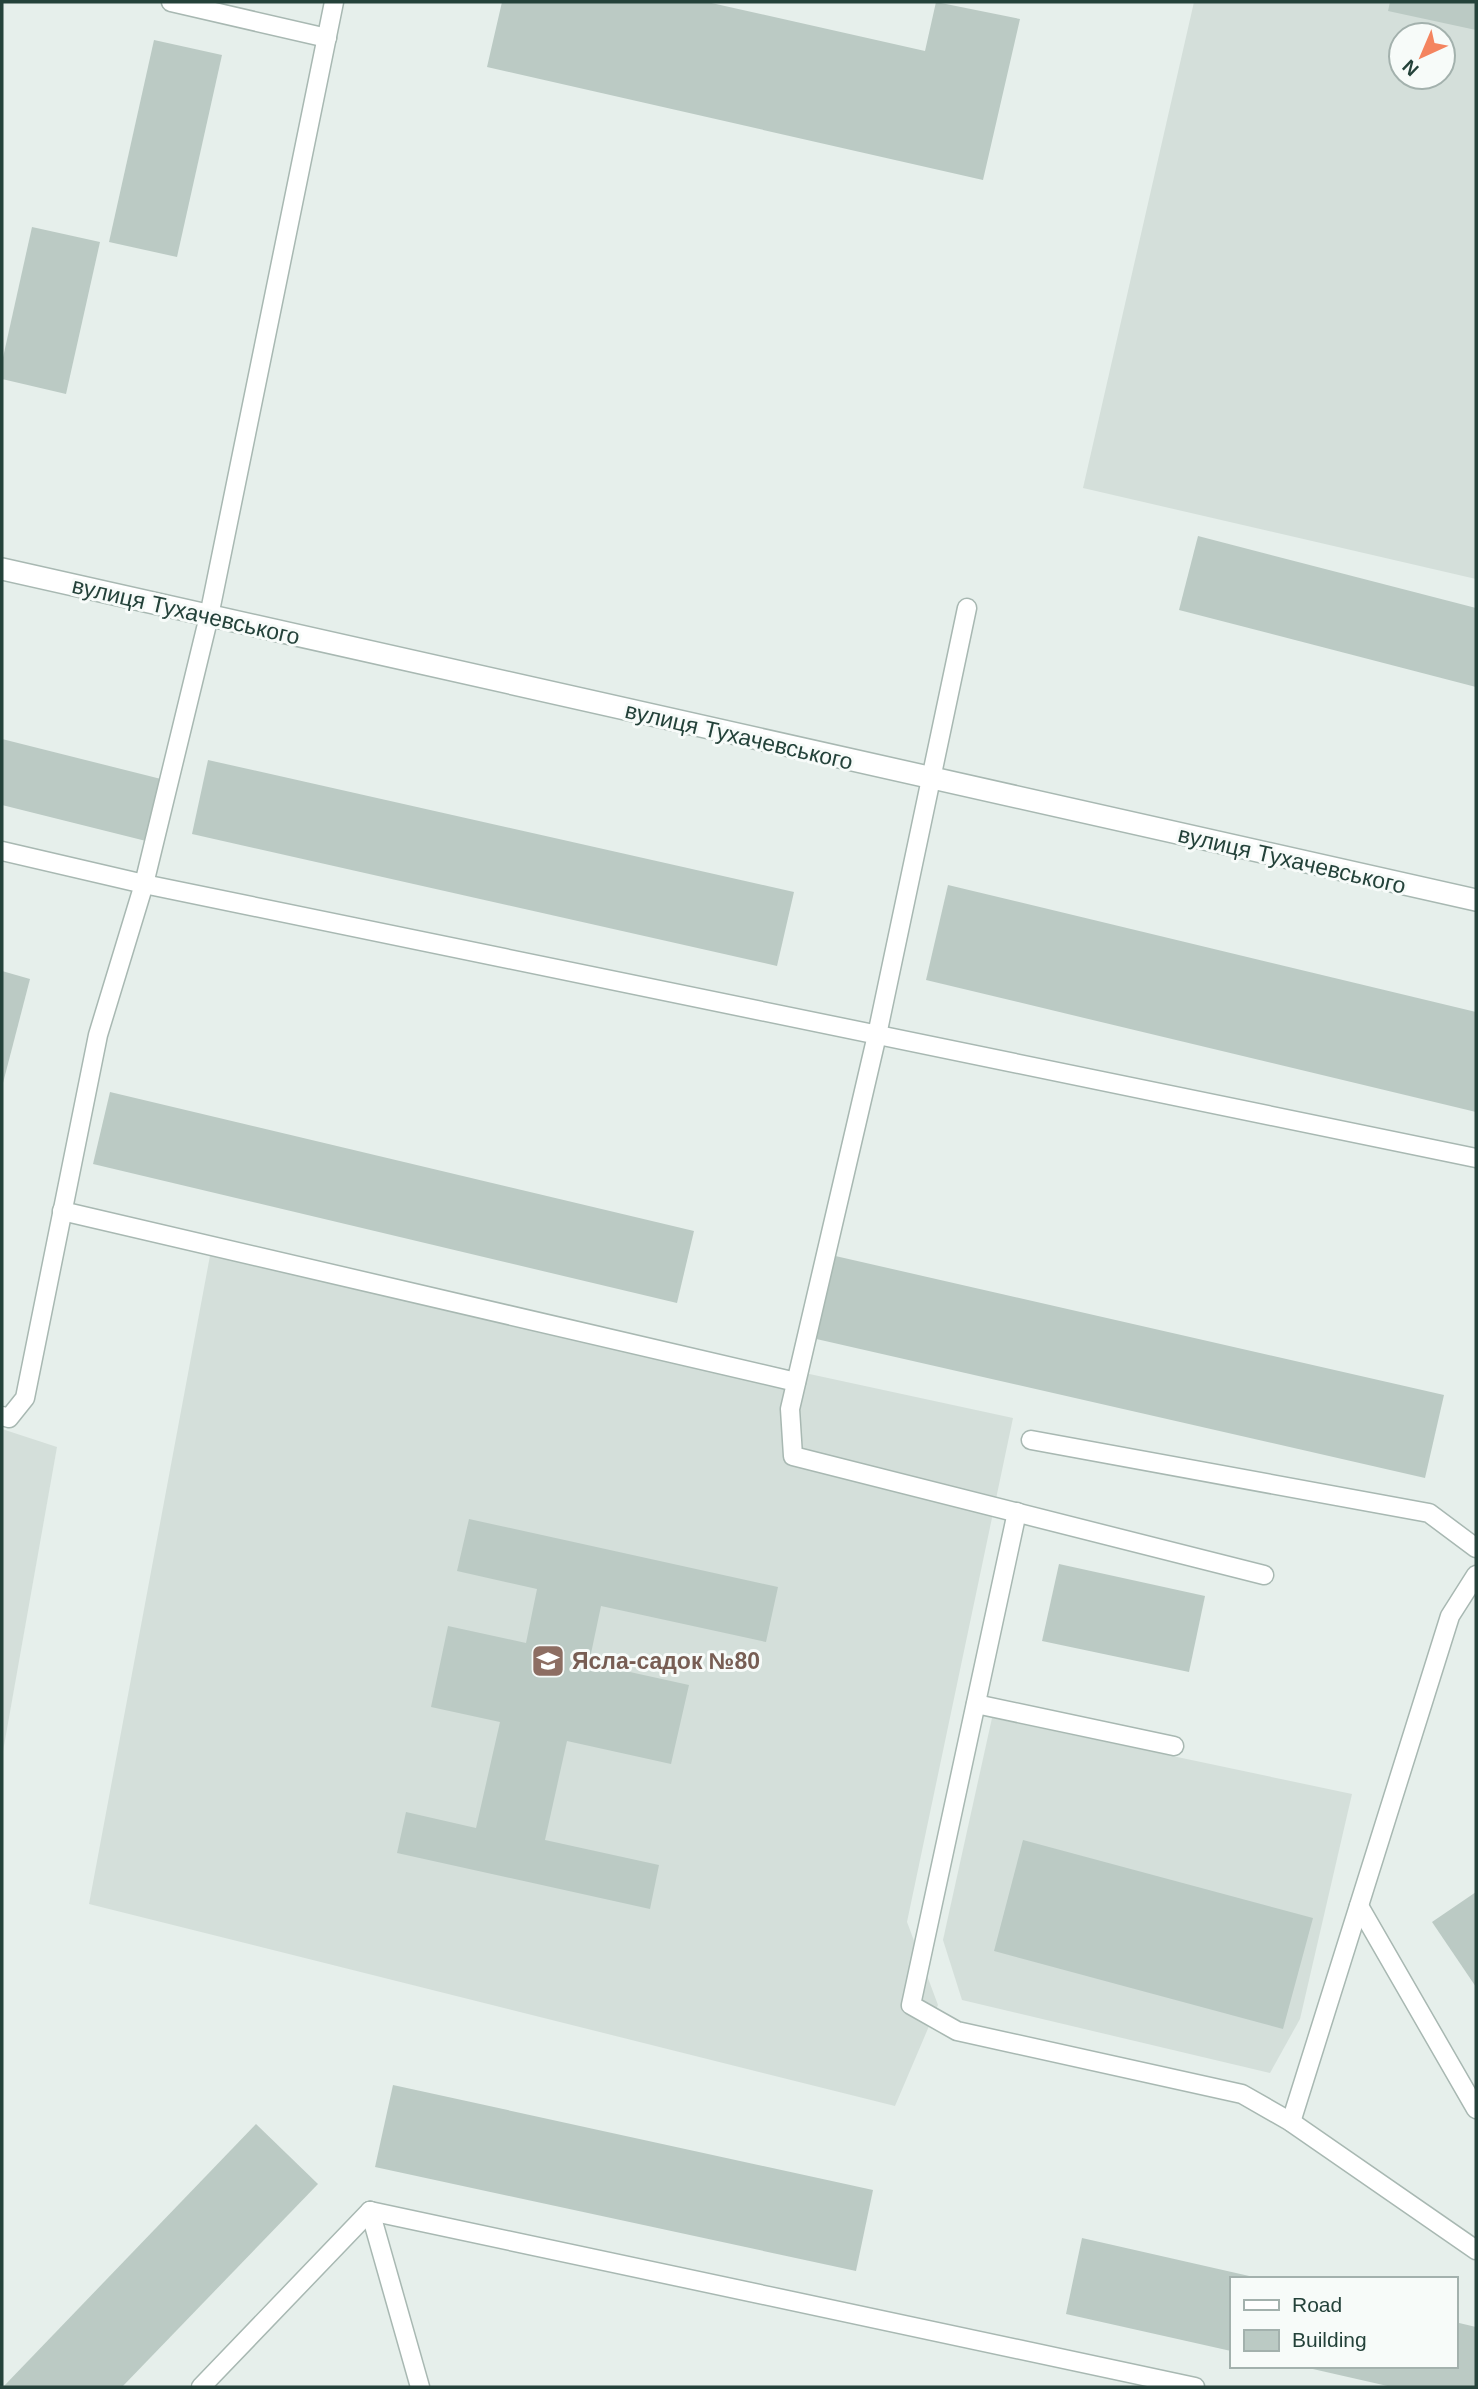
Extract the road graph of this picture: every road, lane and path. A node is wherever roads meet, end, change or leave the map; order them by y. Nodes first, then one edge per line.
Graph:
1 (171, 2) edge
2 (334, 2) edge
3 (327, 38) junction
4 (2, 569) edge
5 (967, 608) dead end
6 (209, 616) junction
7 (932, 780) junction
8 (2, 851) edge
9 (144, 884) junction
10 (1476, 900) edge
11 (877, 1035) junction
12 (1476, 1158) edge
13 (62, 1212) junction
14 (796, 1382) junction
15 (2, 1416) edge
16 (1031, 1440) dead end
17 (1017, 1513) junction
18 (1476, 1548) edge
19 (1264, 1575) dead end
20 (1476, 1575) edge
21 (976, 1704) junction
22 (1174, 1746) dead end
23 (1359, 1906) junction
24 (1476, 2109) edge
25 (1291, 2122) junction
26 (370, 2211) junction
27 (1476, 2250) edge
28 (201, 2387) edge
29 (420, 2387) edge
30 (1195, 2387) edge

1 - 3 lane
2 - 3 lane
3 - 6 lane
4 - 6 street, вулиця Тухачевського
5 - 7 lane
6 - 7 street, вулиця Тухачевського
6 - 9 lane
7 - 10 street, вулиця Тухачевського
7 - 11 lane
8 - 9 lane
9 - 11 lane
9 - 13 lane
11 - 12 lane
11 - 14 lane
13 - 14 lane
13 - 15 lane
14 - 17 lane
16 - 18 lane
17 - 19 lane
17 - 21 lane
20 - 23 lane
21 - 22 lane
21 - 25 lane
23 - 24 lane
23 - 25 lane
25 - 27 lane
26 - 28 lane
26 - 29 lane
26 - 30 lane

